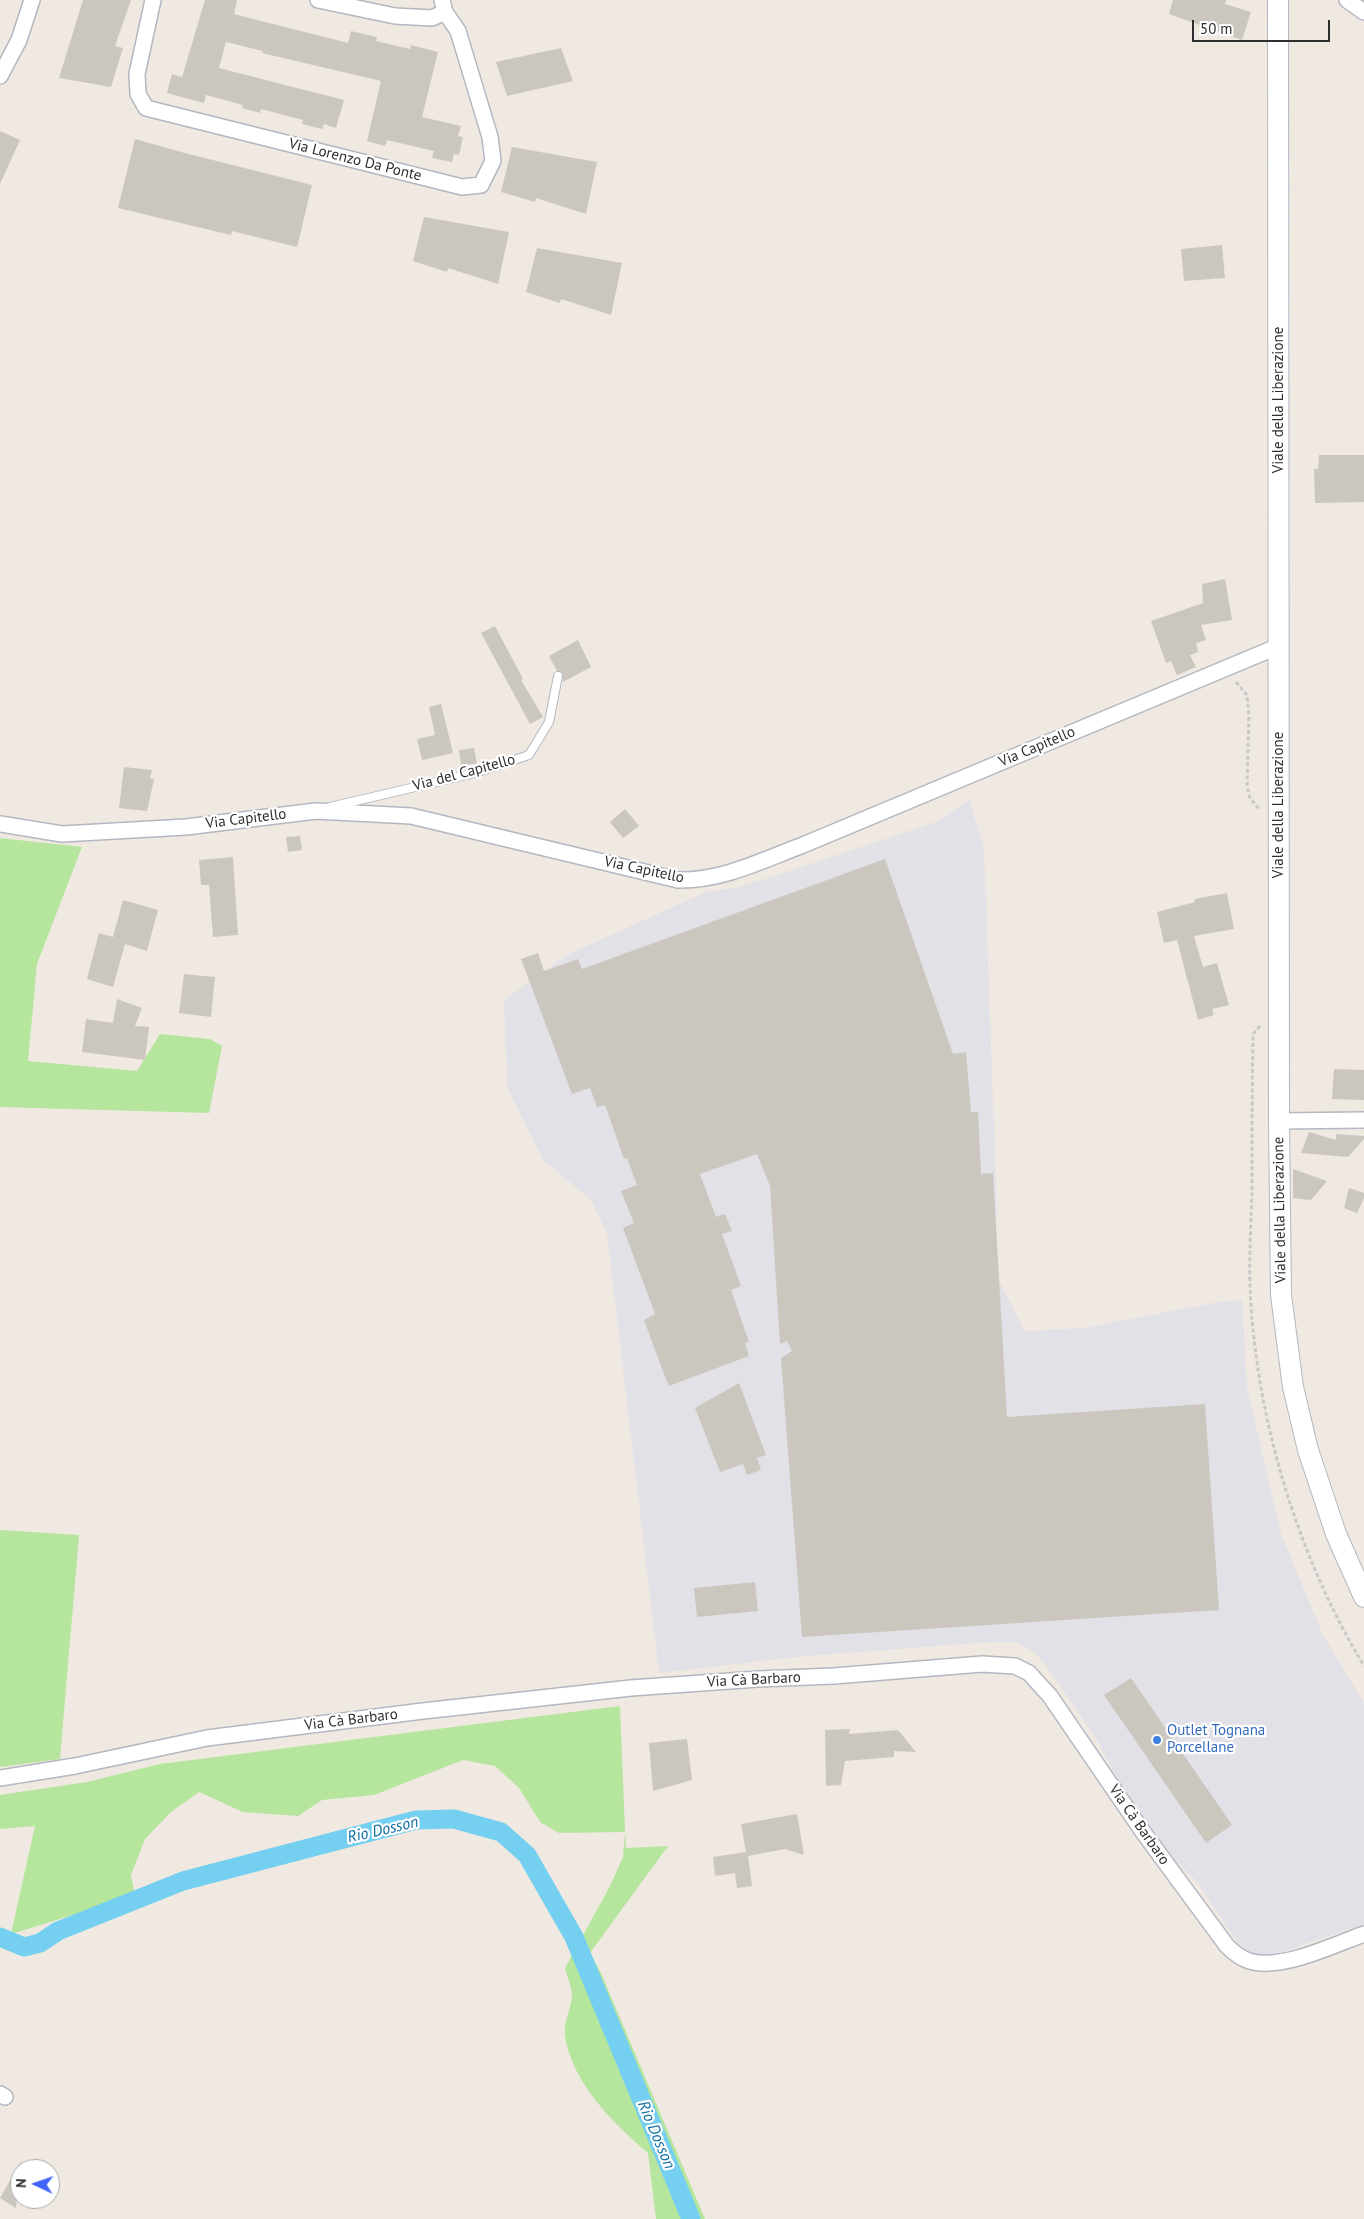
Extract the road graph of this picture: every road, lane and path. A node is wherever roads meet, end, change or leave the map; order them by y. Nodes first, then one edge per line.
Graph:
1 (32, 0) edge
2 (153, 0) edge
3 (318, 0) edge
4 (1278, 0) edge
5 (1347, 0) edge
6 (444, 6) edge
7 (1364, 12) edge
8 (0, 76) edge
9 (1279, 646) junction
10 (558, 676) dead end
11 (316, 811) junction
12 (0, 824) edge
13 (1364, 1120) edge
14 (1279, 1121) junction
15 (1364, 1597) edge
16 (0, 1778) edge
17 (1364, 1934) edge

1 - 8 street
2 - 6 street, Via Lorenzo Da Ponte
3 - 6 street
4 - 9 street, Viale della Liberazione
5 - 7 street
9 - 11 street, Via Capitello
9 - 14 street, Viale della Liberazione
10 - 11 lane, Via del Capitello
11 - 12 street, Via Capitello
13 - 14 street
14 - 15 street, Viale della Liberazione
16 - 17 street, Via Cà Barbaro

